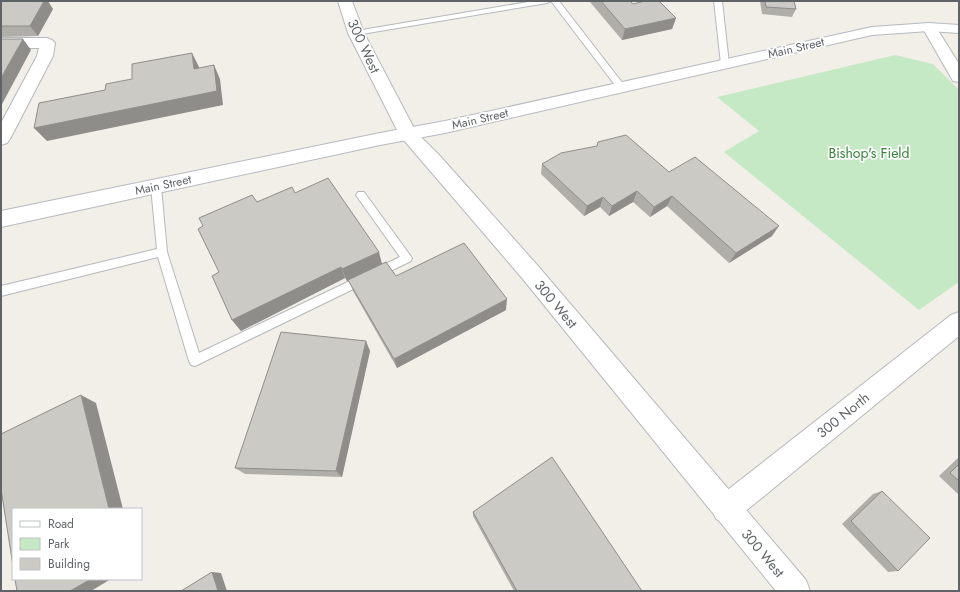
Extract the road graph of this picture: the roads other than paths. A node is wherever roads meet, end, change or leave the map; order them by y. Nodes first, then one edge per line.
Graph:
1 (345, 1) edge
2 (547, 1) edge
3 (555, 1) edge
4 (718, 1) edge
5 (929, 26) junction
6 (959, 29) edge
7 (356, 34) junction
8 (1, 43) edge
9 (725, 64) junction
10 (959, 77) edge
11 (621, 87) junction
12 (408, 134) junction
13 (1, 138) edge
14 (156, 187) junction
15 (361, 196) dead end
16 (1, 219) edge
17 (162, 252) junction
18 (1, 291) edge
19 (959, 322) edge
20 (726, 509) junction
21 (794, 591) edge

1 - 7 street, 300 West
2 - 7 lane
3 - 11 lane
4 - 9 lane
5 - 6 street, Main Street
5 - 9 street, Main Street
5 - 10 street
7 - 12 street, 300 West
8 - 13 street
9 - 11 street, Main Street
11 - 12 street, Main Street
12 - 14 street, Main Street
12 - 20 street, 300 West
14 - 16 street, Main Street
14 - 17 lane
15 - 17 lane
17 - 18 lane
19 - 20 street, 300 North
20 - 21 street, 300 West

